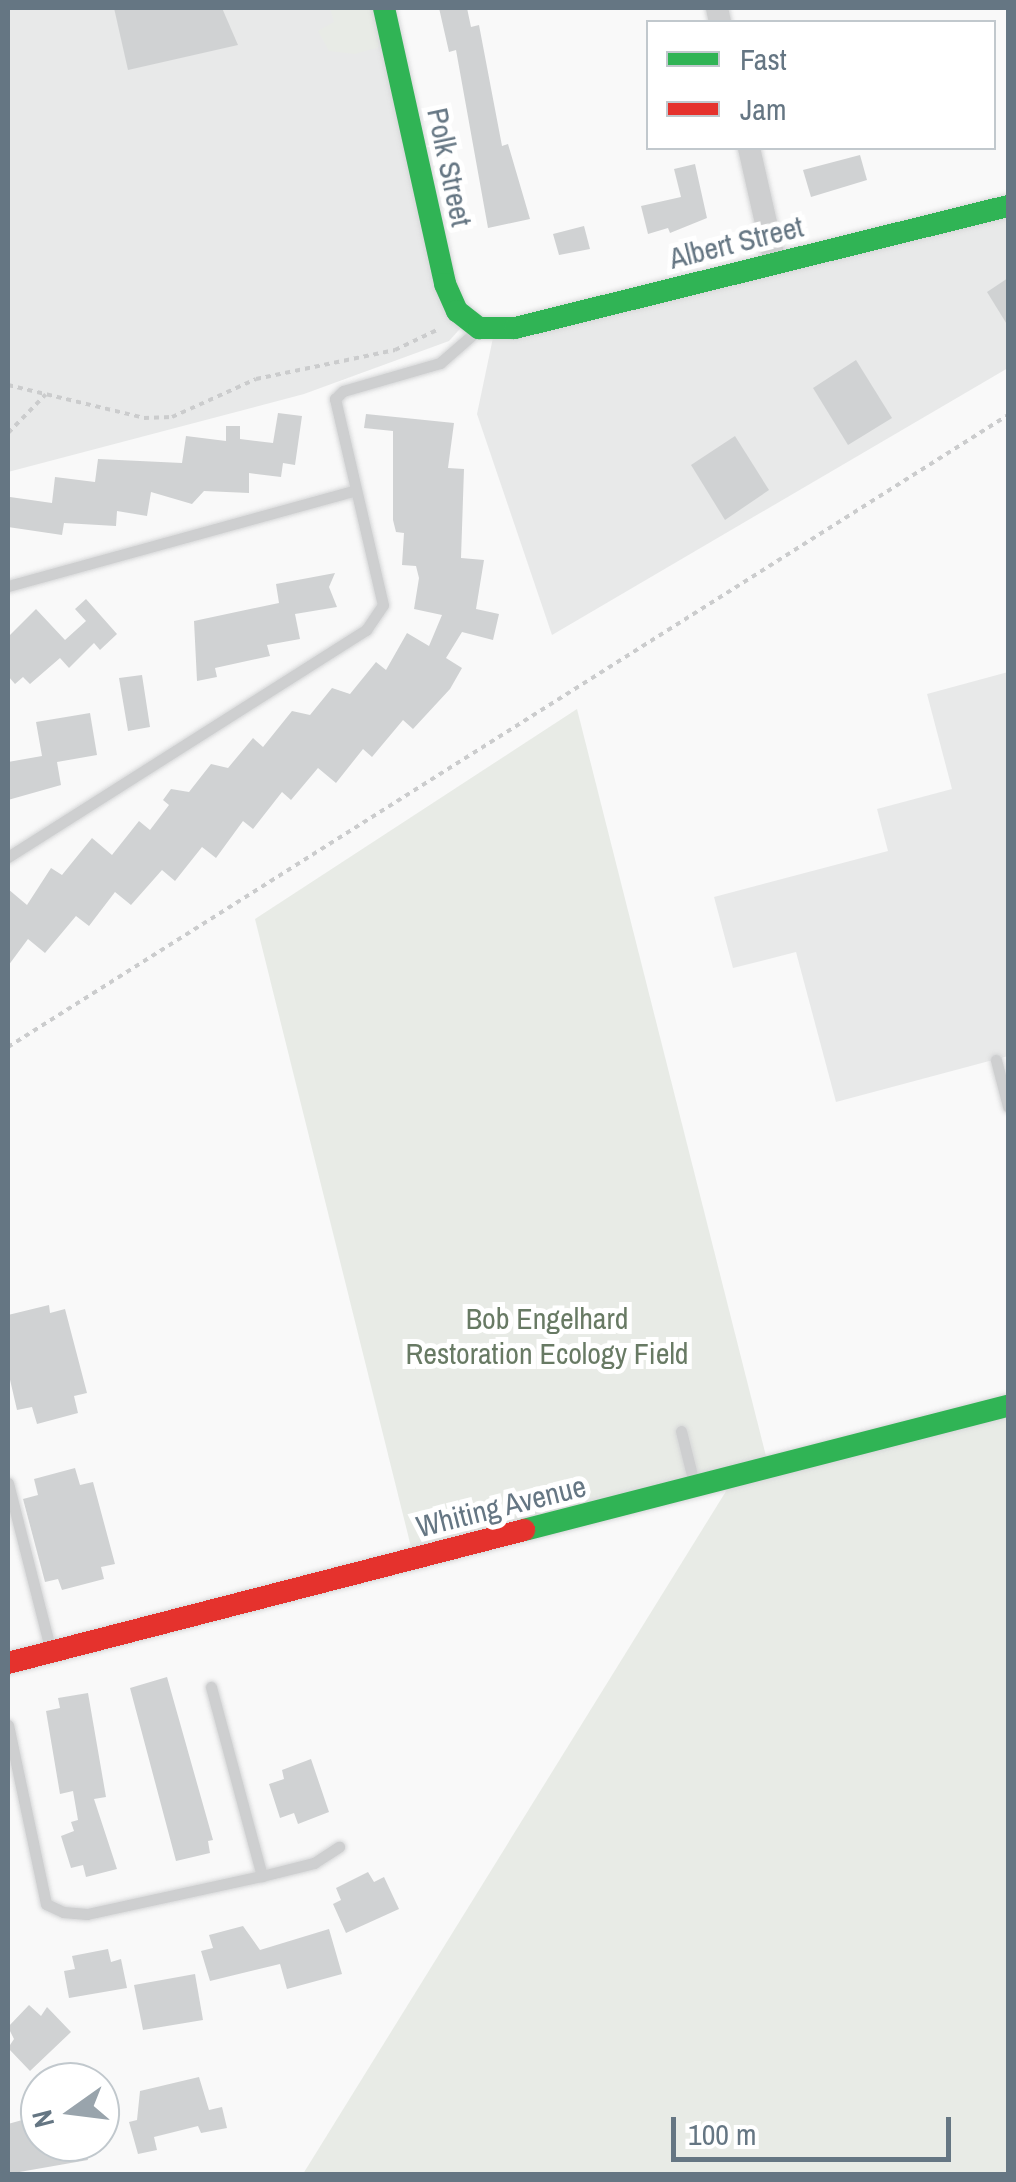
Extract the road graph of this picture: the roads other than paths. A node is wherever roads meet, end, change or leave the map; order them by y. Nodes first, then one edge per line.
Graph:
1 (384, 8) edge
2 (749, 150) edge
3 (1008, 206) edge
4 (775, 262) junction
5 (479, 328) junction
6 (352, 491) junction
7 (8, 586) edge
8 (8, 858) edge
9 (996, 1060) dead end
10 (1008, 1106) edge
11 (1008, 1406) edge
12 (681, 1431) dead end
13 (8, 1484) edge
14 (695, 1487) junction
15 (51, 1652) junction
16 (8, 1664) edge
17 (210, 1687) dead end
18 (8, 1726) edge
19 (339, 1847) dead end
20 (262, 1876) junction

1 - 5 street, Polk Street
2 - 4 street
3 - 4 street, Albert Street
4 - 5 street, Albert Street
5 - 6 lane
6 - 7 lane
6 - 8 lane
9 - 10 lane
11 - 14 street, Whiting Avenue
12 - 14 lane
13 - 15 lane
14 - 15 street, Whiting Avenue
15 - 16 street, Whiting Avenue
17 - 20 lane
18 - 20 lane
19 - 20 lane

